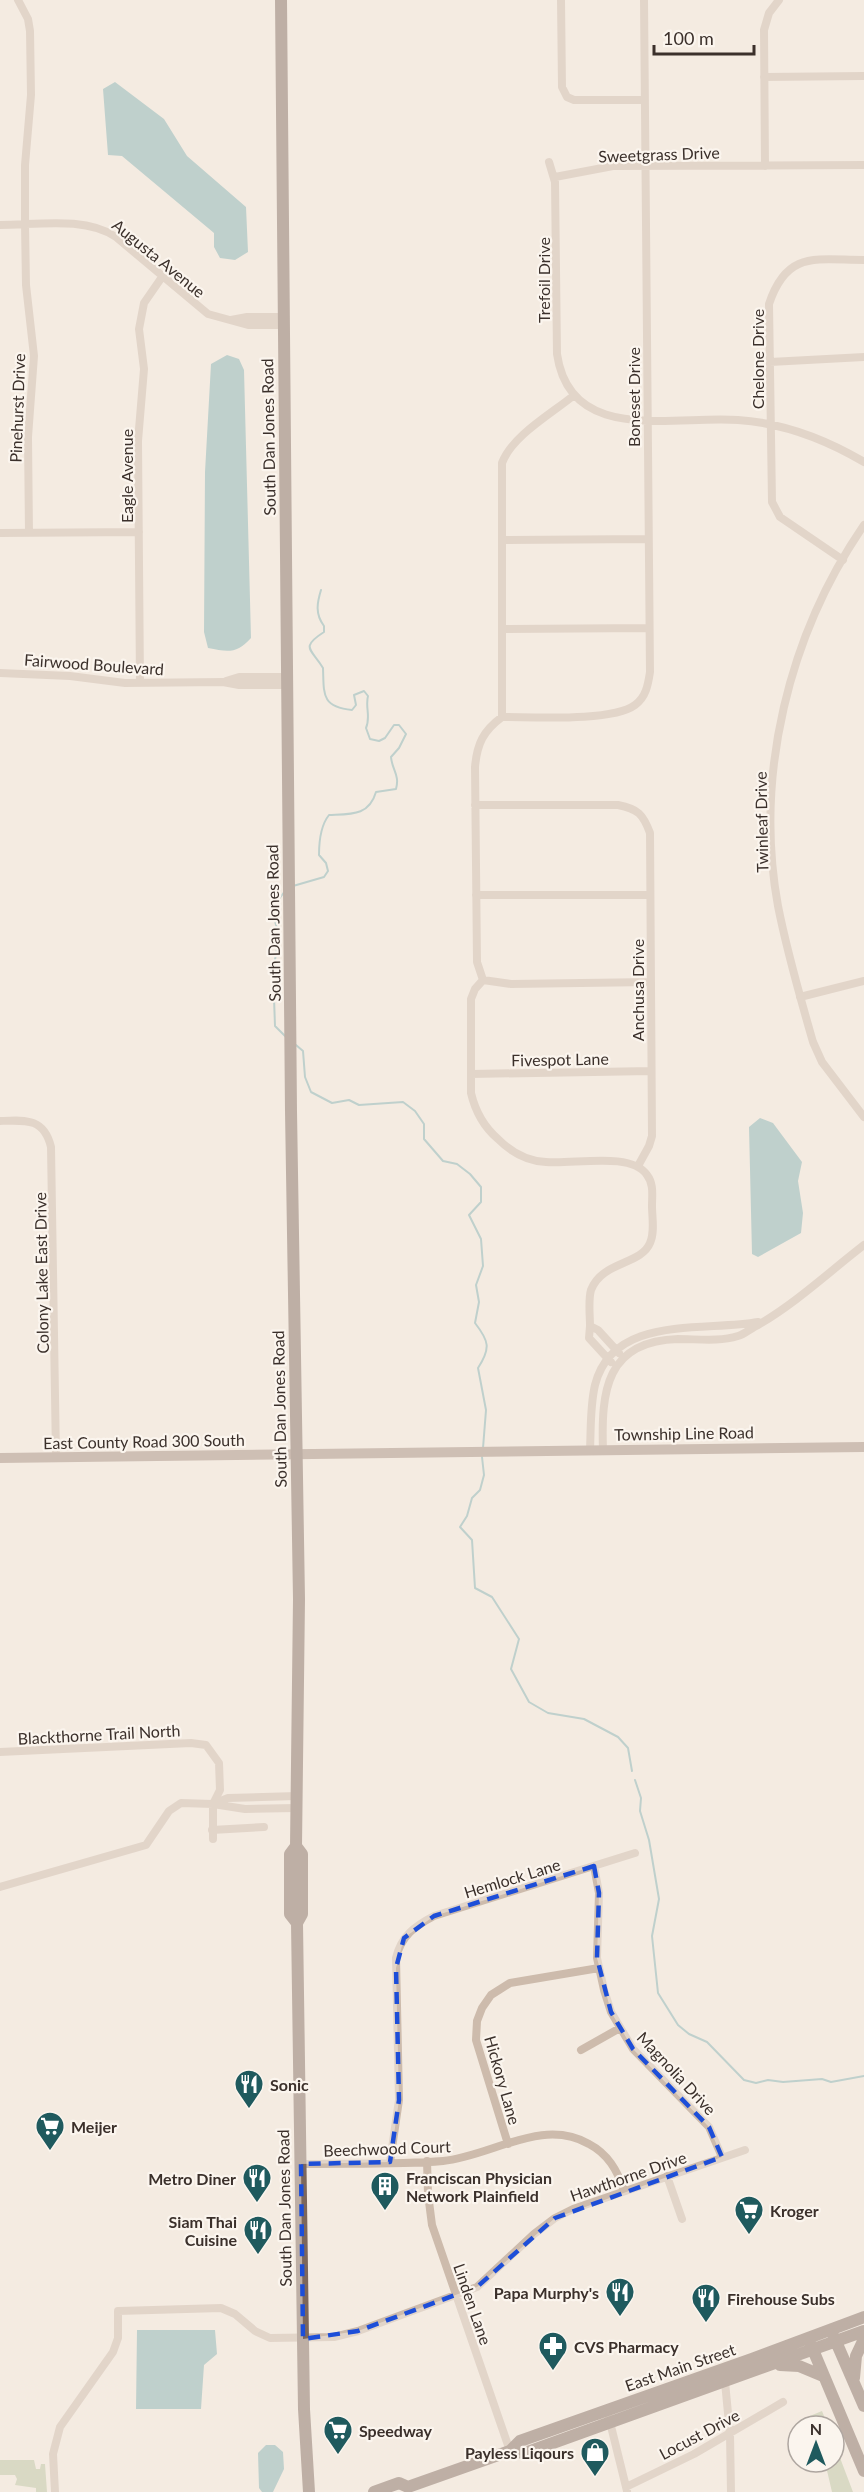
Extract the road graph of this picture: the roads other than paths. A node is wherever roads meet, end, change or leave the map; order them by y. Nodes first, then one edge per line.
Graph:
1 (18, 0) edge
2 (280, 0) edge
3 (561, 0) edge
4 (644, 0) edge
5 (779, 0) edge
6 (864, 76) edge
7 (765, 77) junction
8 (645, 100) junction
9 (549, 162) dead end
10 (645, 165) junction
11 (864, 165) edge
12 (765, 166) junction
13 (555, 177) junction
14 (0, 225) edge
15 (25, 225) junction
16 (864, 260) edge
17 (162, 277) junction
18 (283, 321) junction
19 (864, 357) edge
20 (770, 362) junction
21 (573, 396) junction
22 (646, 420) junction
23 (771, 424) junction
24 (864, 462) edge
25 (864, 525) edge
26 (139, 532) junction
27 (0, 533) edge
28 (28, 533) junction
29 (648, 539) junction
30 (502, 540) junction
31 (843, 560) junction
32 (649, 628) junction
33 (502, 629) junction
34 (0, 673) edge
35 (287, 681) junction
36 (140, 683) junction
37 (502, 717) junction
38 (476, 805) junction
39 (476, 896) junction
40 (650, 896) junction
41 (483, 980) junction
42 (864, 981) edge
43 (651, 982) junction
44 (800, 997) junction
45 (651, 1071) junction
46 (471, 1074) junction
47 (864, 1117) edge
48 (4, 1121) edge
49 (638, 1166) junction
50 (864, 1245) edge
51 (763, 1322) junction
52 (590, 1326) junction
53 (616, 1351) junction
54 (624, 1359) junction
55 (609, 1360) junction
56 (616, 1367) junction
57 (591, 1413) junction
58 (602, 1413) junction
59 (864, 1447) edge
60 (505, 1450) joint
61 (590, 1450) junction
62 (603, 1450) junction
63 (297, 1454) junction
64 (56, 1457) junction
65 (0, 1458) edge
66 (0, 1752) edge
67 (297, 1802) junction
68 (213, 1804) junction
69 (264, 1827) dead end
70 (635, 1853) dead end
71 (594, 1866) junction
72 (0, 1887) edge
73 (599, 1968) junction
74 (620, 2028) junction
75 (581, 2050) dead end
76 (508, 2144) junction
77 (745, 2150) dead end
78 (722, 2157) junction
79 (428, 2161) junction
80 (390, 2162) junction
81 (301, 2164) junction
82 (667, 2176) junction
83 (624, 2190) junction
84 (682, 2219) dead end
85 (455, 2296) junction
86 (864, 2317) edge
87 (864, 2331) edge
88 (833, 2336) junction
89 (303, 2339) junction
90 (864, 2339) edge
91 (810, 2345) junction
92 (773, 2365) junction
93 (823, 2376) junction
94 (725, 2382) junction
95 (854, 2382) junction
96 (783, 2402) dead end
97 (864, 2406) edge
98 (607, 2410) junction
99 (610, 2423) junction
100 (730, 2434) junction
101 (510, 2451) junction
102 (864, 2471) edge
103 (407, 2490) edge
104 (627, 2490) edge
105 (55, 2492) edge
106 (309, 2492) edge
107 (375, 2492) edge
108 (731, 2492) edge

1 - 15 street, Pinehurst Drive
2 - 18 main road, South Dan Jones Road
3 - 8 street
4 - 8 street, Boneset Drive
5 - 7 street
6 - 7 street
7 - 12 street
8 - 10 street, Boneset Drive
9 - 13 street, Trefoil Drive
10 - 12 street, Sweetgrass Drive
10 - 13 street, Sweetgrass Drive
10 - 22 street, Boneset Drive
11 - 12 street, Sweetgrass Drive
13 - 21 street, Trefoil Drive
14 - 15 street, Augusta Avenue
15 - 17 street, Augusta Avenue
15 - 28 street, Pinehurst Drive
16 - 20 street, Chelone Drive
17 - 18 street, Augusta Avenue
17 - 26 street, Eagle Avenue
18 - 35 main road, South Dan Jones Road
19 - 20 street
20 - 23 street, Chelone Drive
21 - 22 street
21 - 30 street
22 - 23 street
22 - 29 street, Boneset Drive
23 - 24 street
23 - 31 street, Chelone Drive
25 - 31 street, Twinleaf Drive
26 - 28 street
26 - 36 street, Eagle Avenue
27 - 28 street
29 - 30 street
29 - 32 street, Boneset Drive
30 - 33 street
31 - 44 street, Twinleaf Drive
32 - 33 street
32 - 37 street, Boneset Drive
33 - 37 street
34 - 36 street, Fairwood Boulevard
35 - 36 street, Fairwood Boulevard
35 - 63 main road, South Dan Jones Road
37 - 38 street
38 - 39 street
38 - 40 street, Anchusa Drive
39 - 40 street
39 - 41 street
40 - 43 street, Anchusa Drive
41 - 43 street
41 - 46 street
42 - 44 street
43 - 45 street, Anchusa Drive
44 - 47 street, Twinleaf Drive
45 - 46 street, Fivespot Lane
45 - 49 street, Anchusa Drive
46 - 49 street
48 - 64 street, Colony Lake East Drive
49 - 52 street
50 - 51 street
51 - 53 street
51 - 54 street
52 - 53 street
52 - 55 street
53 - 54 street
53 - 55 street
54 - 56 street
55 - 56 street
55 - 57 street
56 - 58 street
57 - 58 street
57 - 61 street
58 - 62 street
59 - 62 street, Township Line Road
60 - 61 street, Township Line Road
60 - 63 street, East County Road 300 South
61 - 62 street, Township Line Road
63 - 64 street, East County Road 300 South
63 - 67 main road, South Dan Jones Road
64 - 65 street, East County Road 300 South
66 - 68 street, Blackthorne Trail North
67 - 68 street
67 - 68 street
67 - 81 main road, South Dan Jones Road
68 - 69 street
68 - 72 street
70 - 71 street, Hemlock Lane
71 - 73 street, Magnolia Drive
71 - 80 street, Hemlock Lane
73 - 74 street, Magnolia Drive
73 - 76 street, Hickory Lane
74 - 75 street
74 - 78 street, Magnolia Drive
76 - 79 street, Beechwood Court
76 - 83 street, Beechwood Court
77 - 78 street, Hawthorne Drive
78 - 82 street, Hawthorne Drive
79 - 80 street, Beechwood Court
79 - 85 street, Linden Lane
80 - 81 street, Beechwood Court
81 - 89 main road, South Dan Jones Road
82 - 83 street, Hawthorne Drive
82 - 84 street
83 - 85 street, Hawthorne Drive
85 - 89 street, Hawthorne Drive
85 - 101 street, Linden Lane
86 - 88 main road, East Main Street
87 - 88 main road, East Main Street
88 - 91 main road, East Main Street
88 - 95 main road
89 - 105 street, Hawthorne Drive
89 - 106 main road, South Dan Jones Road
90 - 95 main road
91 - 92 main road, East Main Street
91 - 93 main road
91 - 98 main road, East Main Street
92 - 93 main road
92 - 94 main road, East Main Street
93 - 102 main road
94 - 99 main road, East Main Street
94 - 100 street
95 - 97 main road
96 - 100 street, Locust Drive
98 - 99 street
98 - 101 main road, East Main Street
99 - 101 main road, East Main Street
99 - 104 street
100 - 104 street, Locust Drive
100 - 108 street
101 - 103 main road, East Main Street
103 - 107 main road, East Main Street

